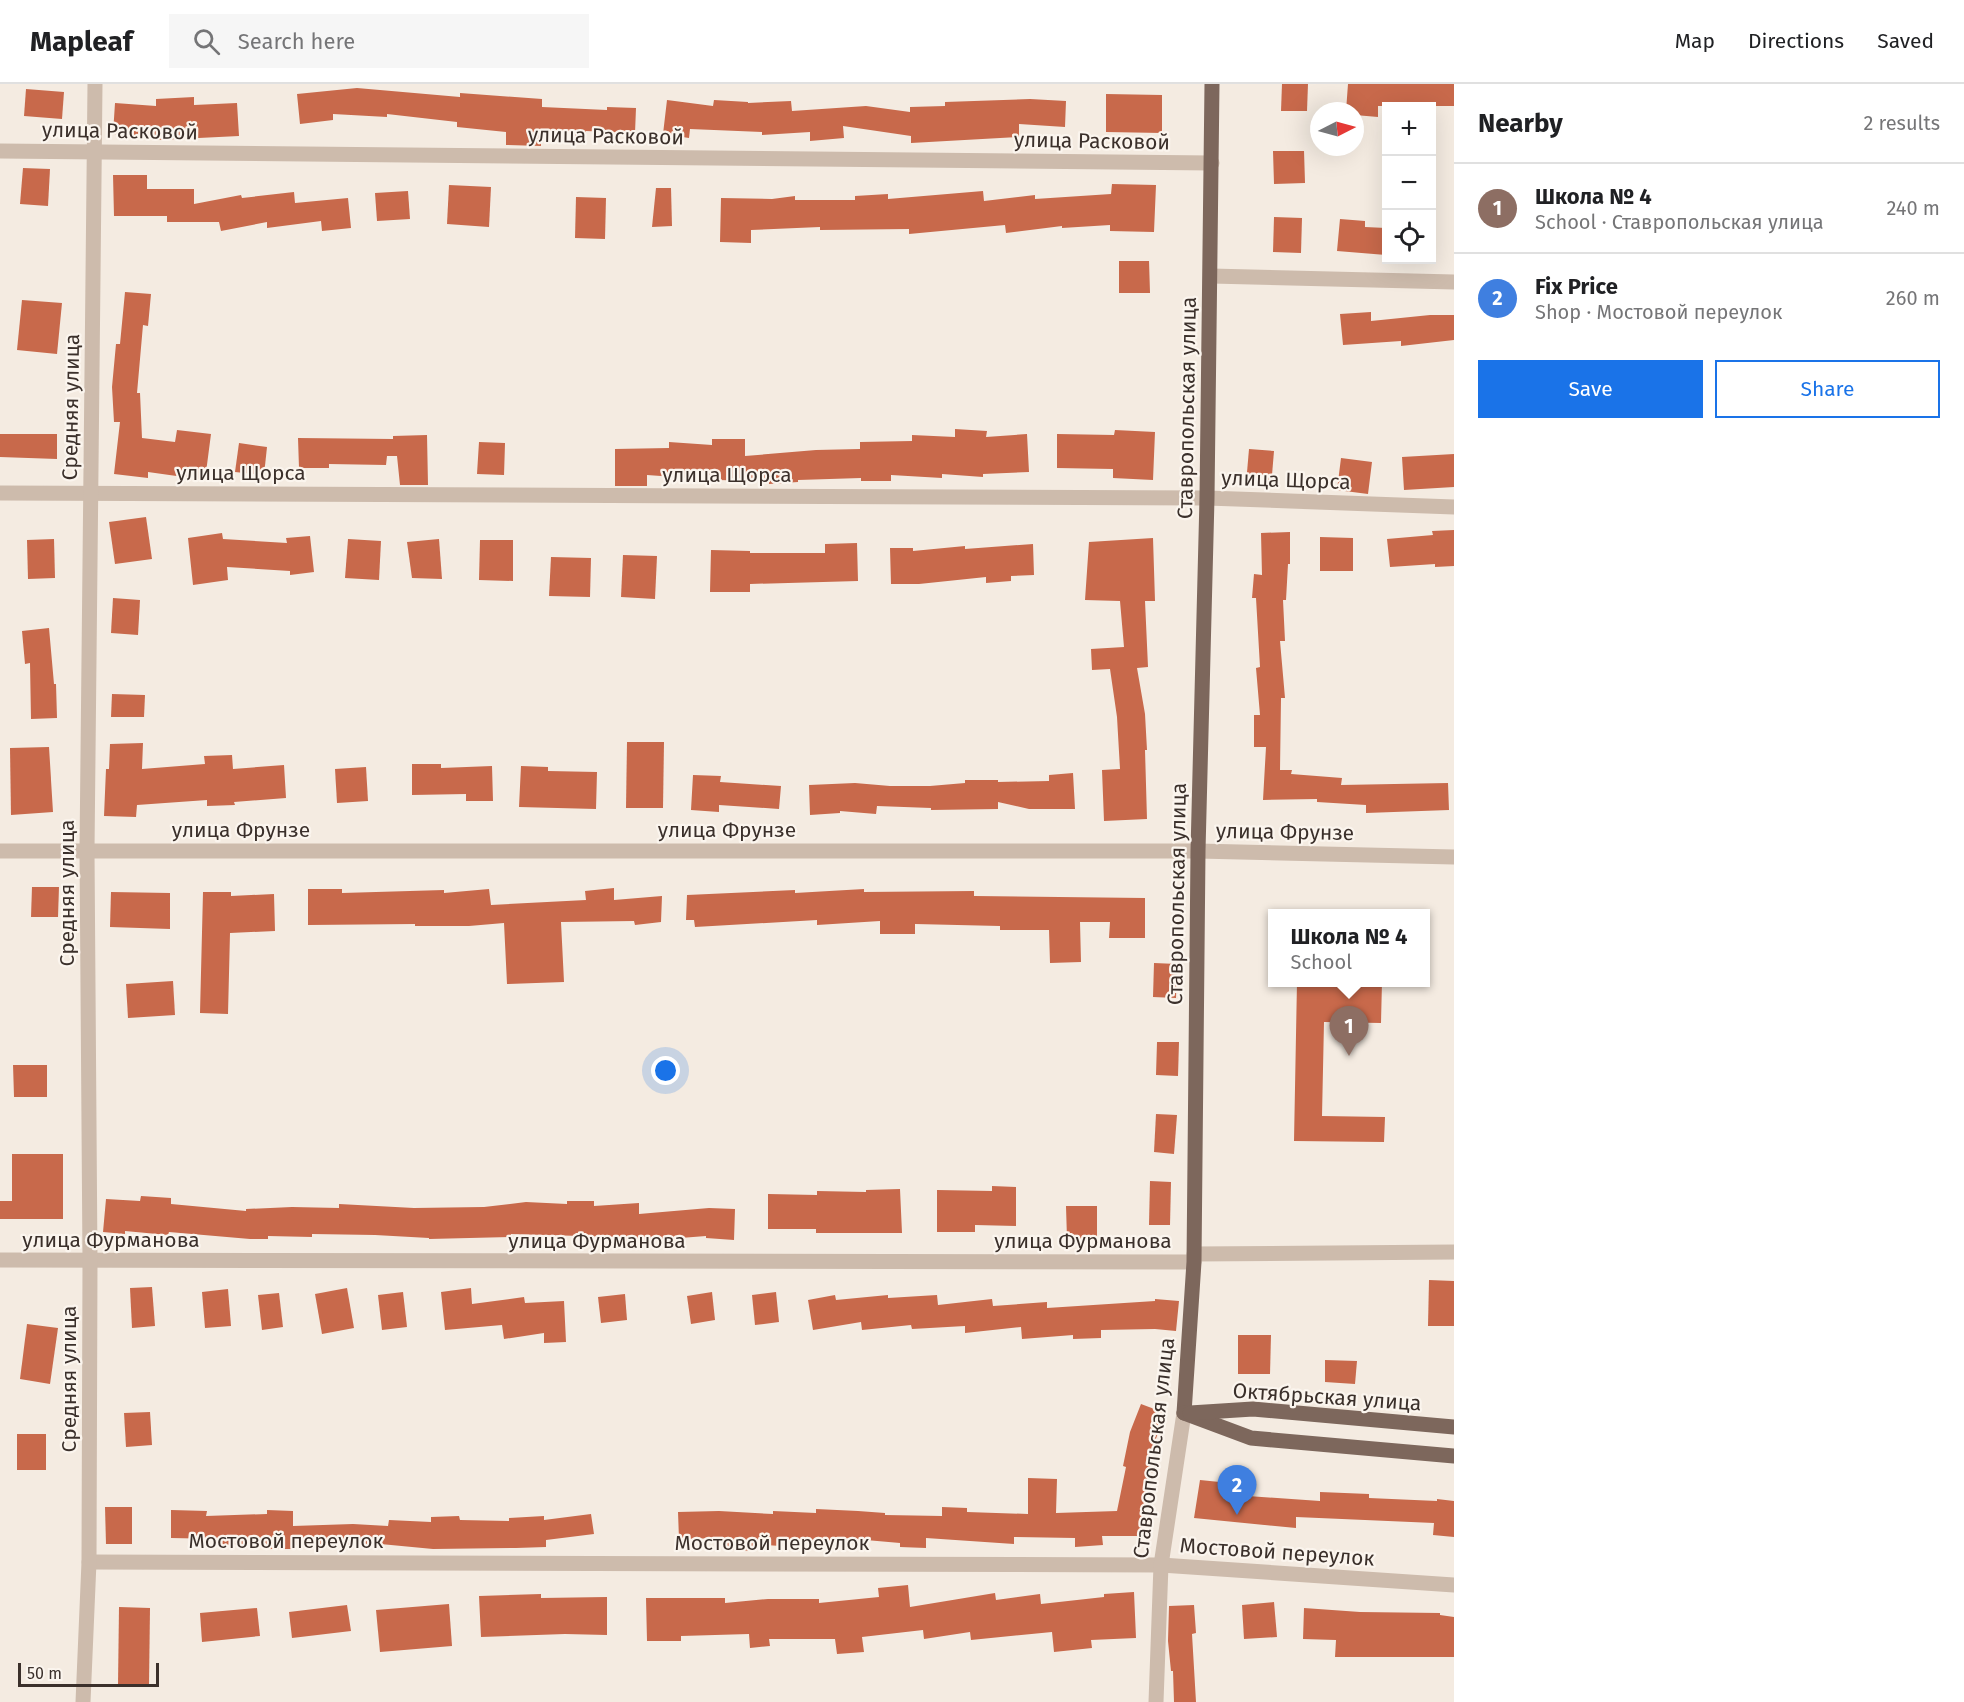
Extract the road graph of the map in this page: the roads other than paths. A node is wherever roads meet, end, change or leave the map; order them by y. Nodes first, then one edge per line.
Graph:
1 (95, 84) edge
2 (1212, 84) edge
3 (0, 151) edge
4 (95, 152) junction
5 (1212, 163) junction
6 (1211, 276) junction
7 (1454, 282) edge
8 (0, 493) edge
9 (91, 494) junction
10 (1207, 498) junction
11 (1454, 507) edge
12 (0, 851) edge
13 (87, 851) junction
14 (1198, 851) junction
15 (1454, 857) edge
16 (1454, 1252) edge
17 (1194, 1258) junction
18 (0, 1260) edge
19 (90, 1262) junction
20 (1184, 1413) junction
21 (1454, 1427) edge
22 (1454, 1456) edge
23 (89, 1562) junction
24 (1161, 1565) junction
25 (1454, 1585) edge
26 (83, 1702) edge
27 (1156, 1702) edge

1 - 4 street, Средняя улица
2 - 5 main road, Ставропольская улица
3 - 4 street, улица Расковой
4 - 5 street, улица Расковой
4 - 9 street, Средняя улица
5 - 6 main road, Ставропольская улица
6 - 7 street
6 - 10 main road, Ставропольская улица
8 - 9 street, улица Щорса
9 - 10 street, улица Щорса
9 - 13 street, Средняя улица
10 - 11 street, улица Щорса
10 - 14 main road, Ставропольская улица
12 - 13 street, улица Фрунзе
13 - 14 street, улица Фрунзе
13 - 19 street, Средняя улица
14 - 15 street, улица Фрунзе
14 - 17 main road, Ставропольская улица
16 - 17 street, улица Фурманова
17 - 19 street, улица Фурманова
17 - 20 main road, Ставропольская улица
18 - 19 street, улица Фурманова
19 - 23 street, Средняя улица
20 - 21 main road, Октябрьская улица
20 - 22 main road, Октябрьская улица
20 - 24 street, Ставропольская улица
23 - 24 street, Мостовой переулок
23 - 26 street, Средняя улица
24 - 25 street, Мостовой переулок
24 - 27 street, Ставропольская улица

